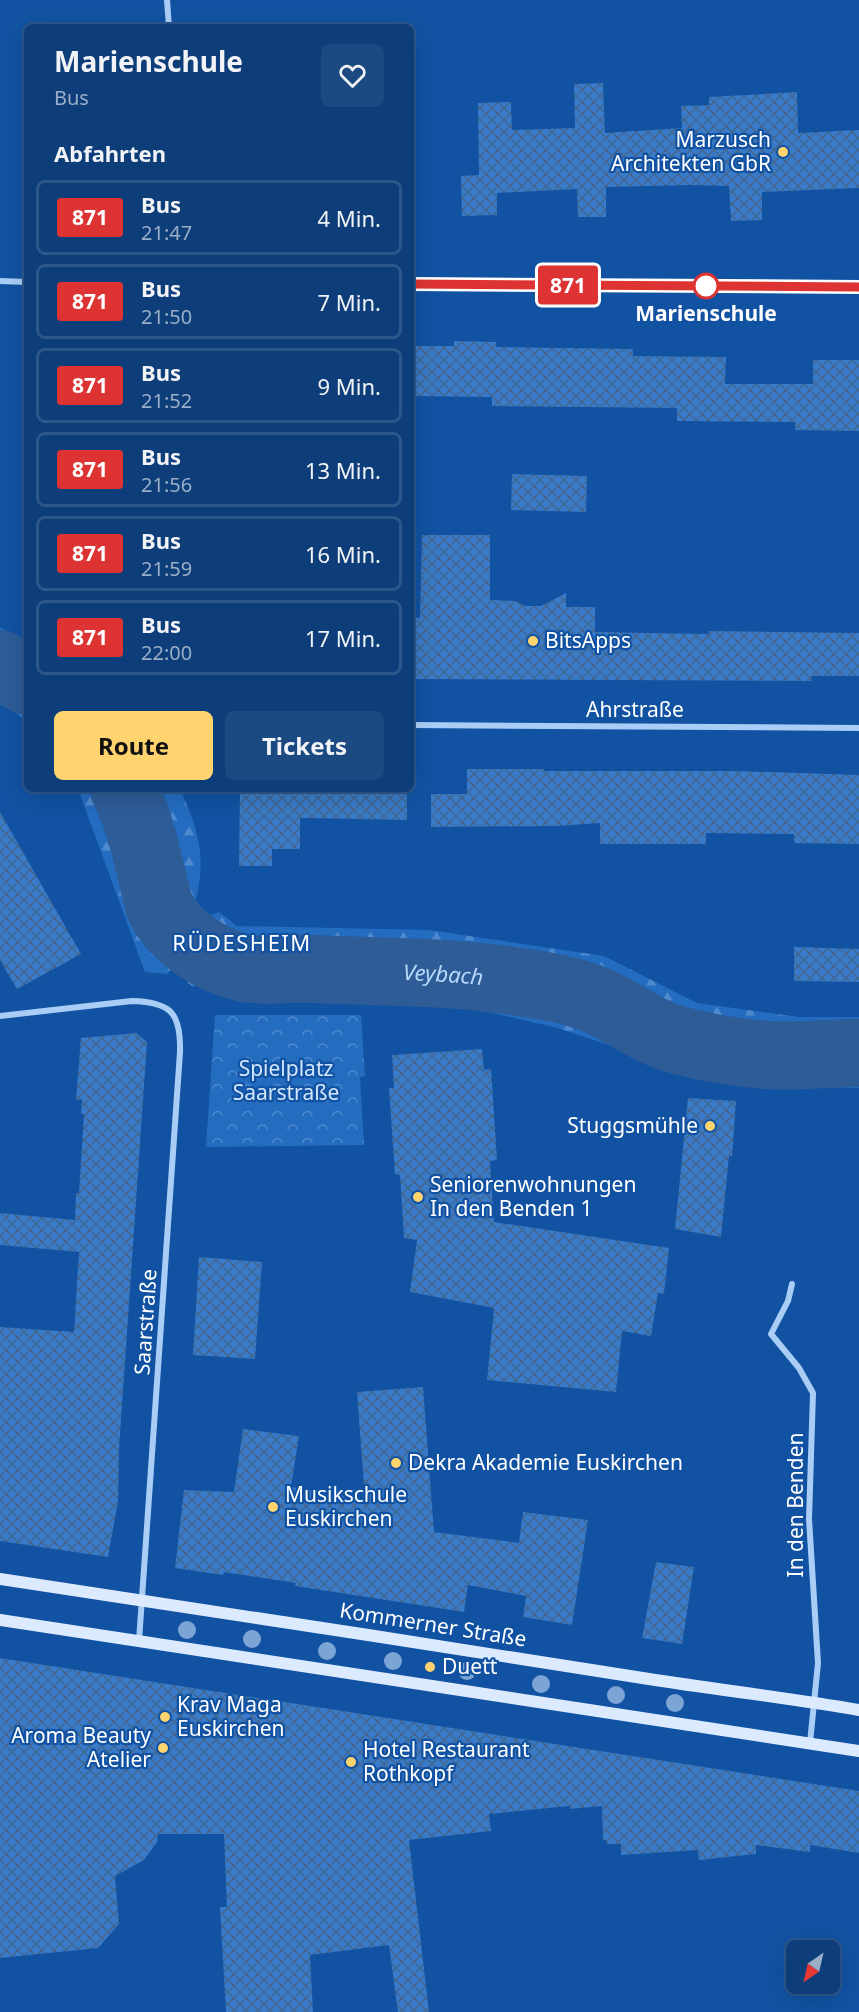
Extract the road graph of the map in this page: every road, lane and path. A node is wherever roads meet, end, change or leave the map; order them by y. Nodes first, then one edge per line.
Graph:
1 (167, 0) edge
2 (169, 24) edge
3 (0, 281) edge
4 (24, 282) edge
5 (414, 285) edge
6 (859, 287) edge
7 (414, 725) edge
8 (859, 728) edge
9 (0, 1016) edge
10 (792, 1284) dead end
11 (0, 1579) edge
12 (141, 1600) junction
13 (0, 1620) edge
14 (139, 1641) junction
15 (815, 1702) junction
16 (859, 1710) edge
17 (810, 1743) junction
18 (859, 1751) edge

1 - 2 street
3 - 4 street
5 - 6 street
7 - 8 street, Ahrstraße
9 - 12 street, Saarstraße
10 - 15 street, In den Benden
11 - 12 street, Kommerner Straße
12 - 14 street, Saarstraße
12 - 15 street, Kommerner Straße
13 - 14 street
14 - 17 street
15 - 16 street, Kommerner Straße
15 - 17 street, In den Benden
17 - 18 street

